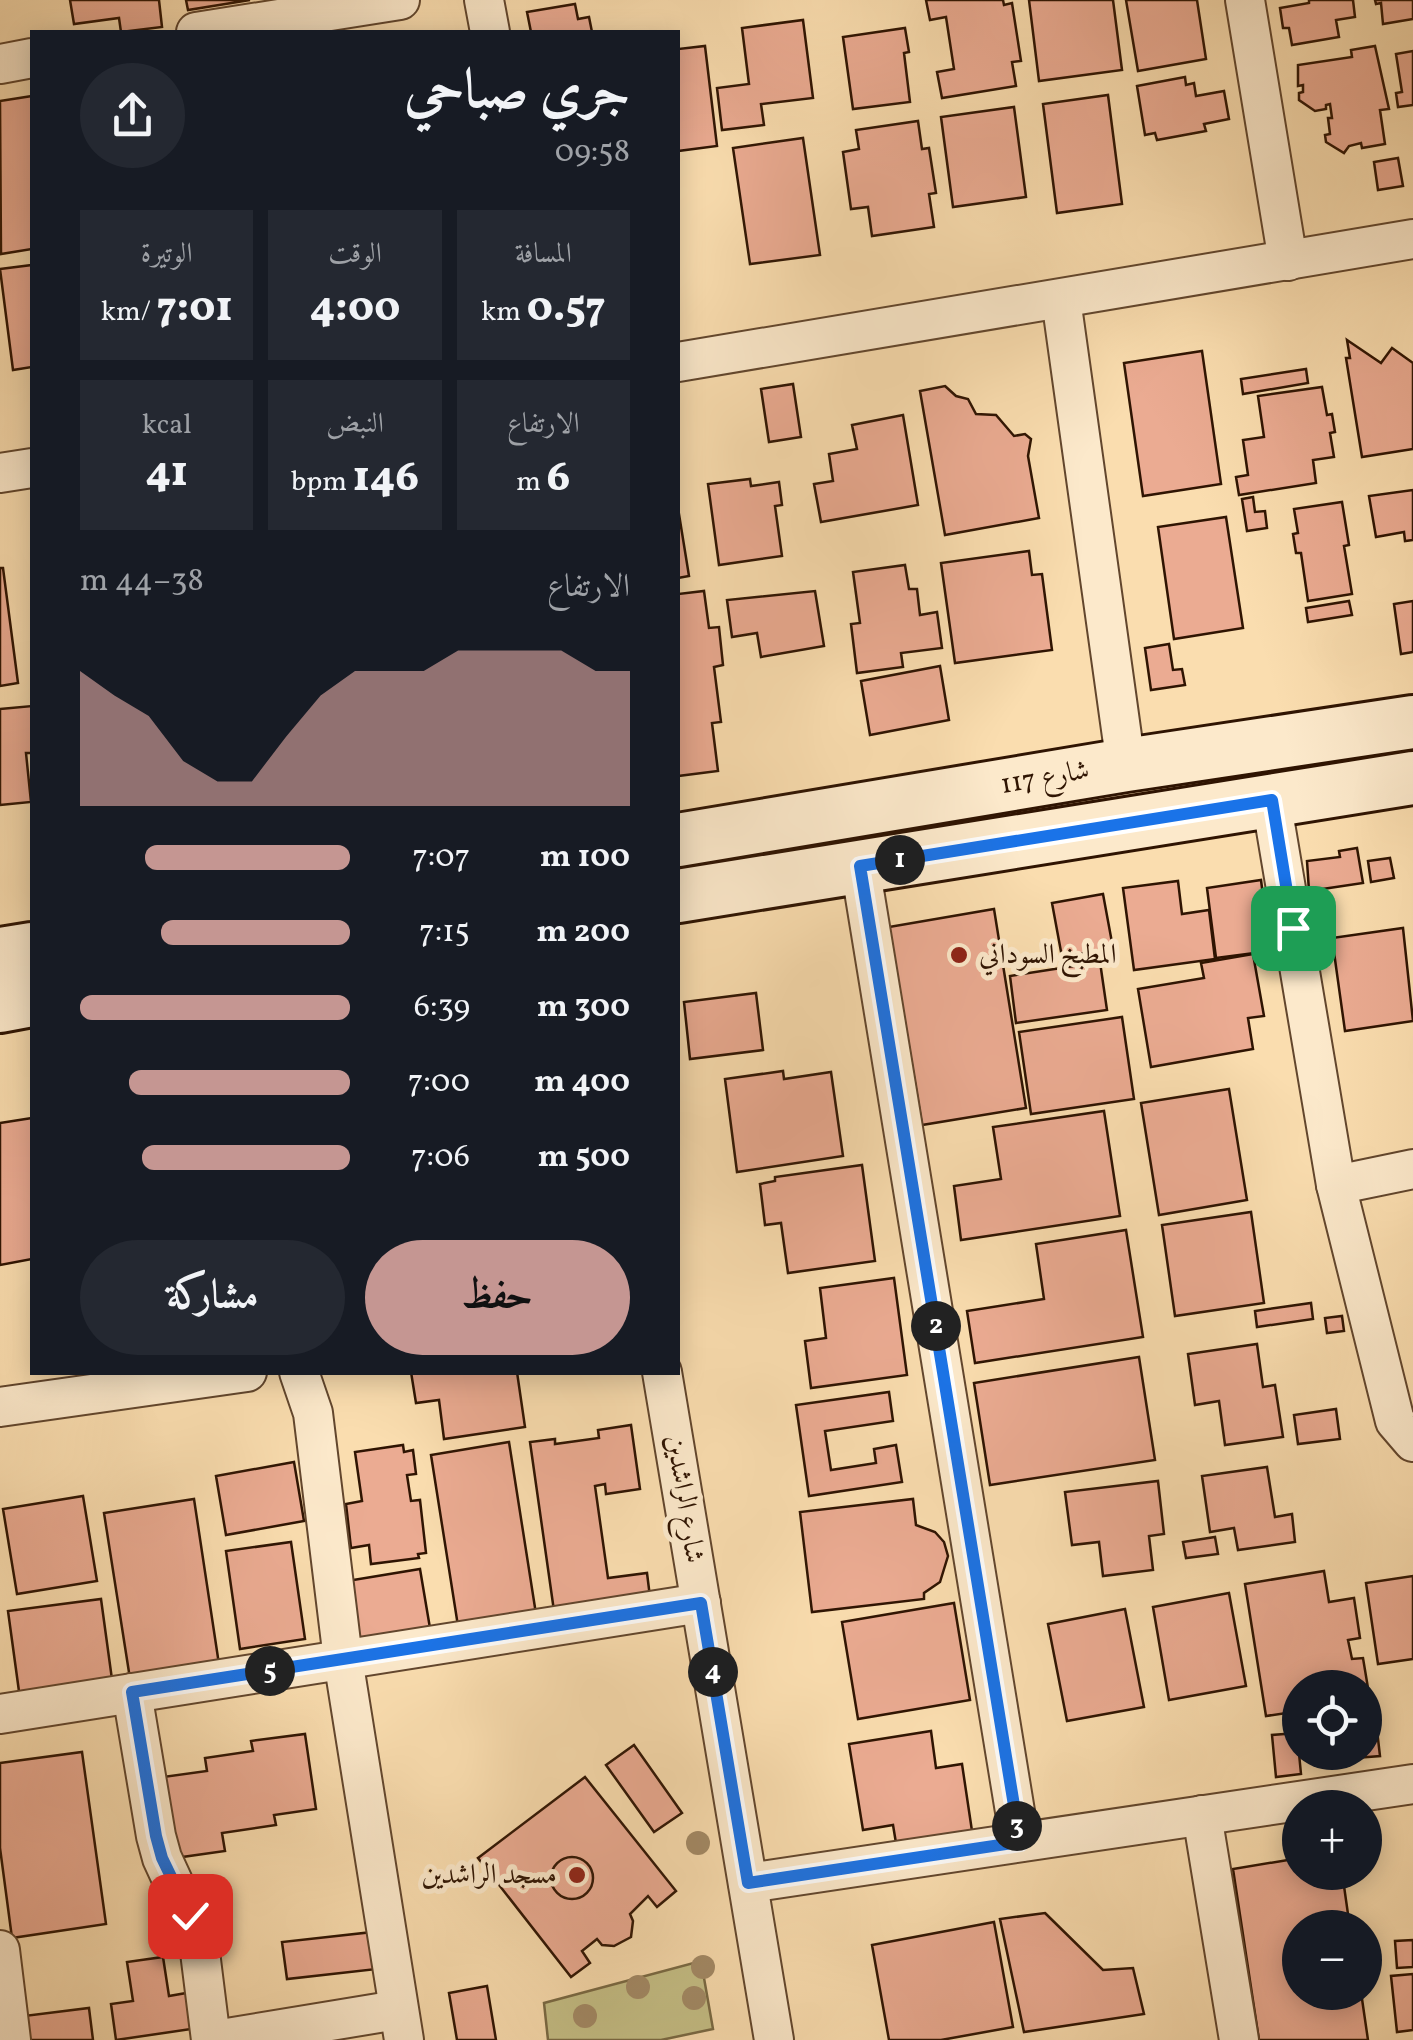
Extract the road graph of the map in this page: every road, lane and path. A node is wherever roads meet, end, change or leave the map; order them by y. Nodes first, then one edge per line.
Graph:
1 (484, 0) edge
2 (1244, 0) edge
3 (385, 1) edge
4 (208, 30) edge
5 (490, 30) edge
6 (30, 58) edge
7 (0, 62) edge
8 (1413, 238) edge
9 (1288, 261) junction
10 (1061, 299) junction
11 (680, 362) edge
12 (30, 468) edge
13 (0, 473) edge
14 (1413, 722) edge
15 (1126, 765) junction
16 (1413, 778) edge
17 (1272, 800) junction
18 (688, 838) edge
19 (860, 866) junction
20 (692, 894) edge
21 (30, 949) edge
22 (0, 954) edge
23 (30, 1000) edge
24 (0, 1006) edge
25 (1413, 1169) edge
26 (1336, 1185) junction
27 (226, 1375) edge
28 (300, 1375) edge
29 (663, 1375) edge
30 (0, 1407) edge
31 (1413, 1442) edge
32 (701, 1603) junction
33 (343, 1660) junction
34 (132, 1692) junction
35 (0, 1714) edge
36 (1413, 1784) edge
37 (1202, 1815) junction
38 (1020, 1842) junction
39 (748, 1883) junction
40 (0, 1950) edge
41 (400, 2025) edge
42 (11, 2040) edge
43 (213, 2040) edge
44 (774, 2040) edge
45 (1239, 2040) edge

1 - 5 street
2 - 9 street
3 - 4 street
6 - 7 street
8 - 9 street
9 - 10 street
10 - 11 street
10 - 15 street
12 - 13 street
14 - 15 street, شارع 117
15 - 18 street, شارع 117
16 - 17 street, شارع 117
17 - 19 street, شارع 117
17 - 26 street
18 - 20 street
19 - 20 street, شارع 117
19 - 38 street
21 - 22 street
23 - 24 street
25 - 26 street
26 - 31 street
27 - 30 street
28 - 33 street
29 - 32 street, شارع الراشدين
32 - 33 street
32 - 39 street, شارع الراشدين
33 - 34 street
33 - 41 street
34 - 35 street
34 - 43 street
36 - 37 street
37 - 38 street
37 - 45 street
38 - 39 street
39 - 44 street, شارع الراشدين
40 - 42 street
41 - 43 street

